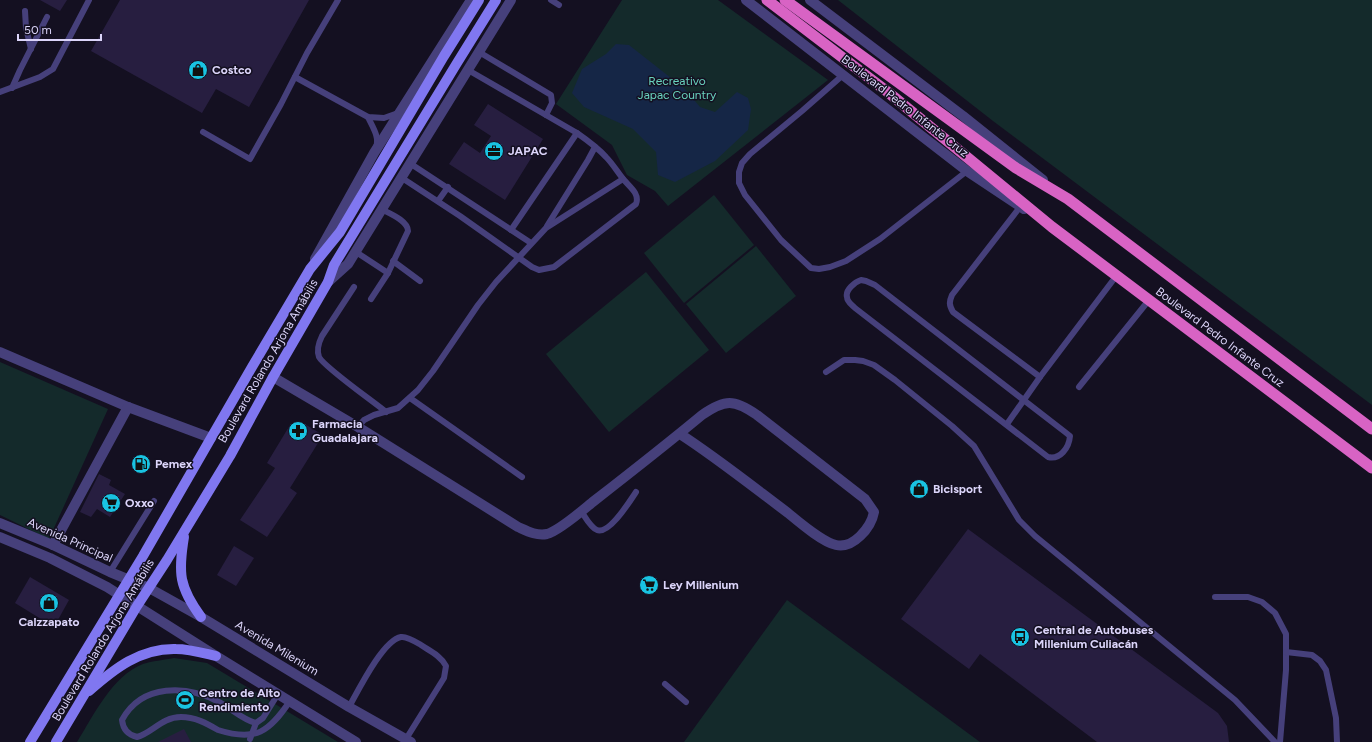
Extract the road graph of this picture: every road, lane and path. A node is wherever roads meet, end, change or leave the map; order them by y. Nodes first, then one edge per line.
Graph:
1 (89, 0) edge
2 (338, 0) edge
3 (471, 0) edge
4 (480, 0) edge
5 (496, 0) edge
6 (511, 0) edge
7 (551, 0) edge
8 (746, 0) edge
9 (767, 0) edge
10 (785, 0) edge
11 (810, 0) edge
12 (559, 5) dead end
13 (25, 12) dead end
14 (47, 18) dead end
15 (31, 49) junction
16 (479, 52) junction
17 (468, 70) junction
18 (843, 75) junction
19 (295, 77) junction
20 (12, 88) junction
21 (0, 92) edge
22 (399, 112) junction
23 (546, 115) junction
24 (368, 117) junction
25 (203, 132) dead end
26 (577, 133) junction
27 (595, 146) junction
28 (374, 153) junction
29 (411, 164) junction
30 (967, 171) junction
31 (402, 178) junction
32 (624, 179) junction
33 (448, 187) junction
34 (1068, 199) junction
35 (438, 201) junction
36 (1020, 207) junction
37 (383, 210) junction
38 (1052, 227) junction
39 (546, 228) junction
40 (511, 230) junction
41 (531, 243) junction
42 (356, 252) junction
43 (517, 257) junction
44 (393, 261) junction
45 (310, 269) junction
46 (388, 273) junction
47 (1116, 275) junction
48 (420, 281) dead end
49 (328, 282) junction
50 (354, 287) dead end
51 (371, 299) dead end
52 (1149, 300) junction
53 (0, 352) edge
54 (826, 372) dead end
55 (1040, 377) junction
56 (272, 378) junction
57 (1079, 387) dead end
58 (410, 398) junction
59 (1025, 400) junction
60 (128, 407) junction
61 (386, 412) junction
62 (1007, 424) junction
63 (358, 427) junction
64 (1372, 428) edge
65 (680, 434) junction
66 (211, 438) junction
67 (1372, 468) edge
68 (522, 477) dead end
69 (636, 492) dead end
70 (154, 501) dead end
71 (581, 511) junction
72 (0, 523) edge
73 (184, 532) junction
74 (0, 537) edge
75 (53, 545) junction
76 (110, 572) junction
77 (129, 580) junction
78 (149, 588) junction
79 (120, 595) junction
80 (1215, 598) dead end
81 (137, 606) junction
82 (201, 617) junction
83 (1286, 652) junction
84 (216, 656) junction
85 (665, 684) dead end
86 (278, 694) junction
87 (82, 698) junction
88 (290, 701) junction
89 (686, 702) dead end
90 (349, 707) junction
91 (256, 723) junction
92 (250, 739) junction
93 (408, 740) edge
94 (30, 742) edge
95 (56, 742) edge
96 (356, 742) edge
97 (1274, 742) edge
98 (1280, 742) edge
99 (1337, 742) edge

1 - 20 lane
2 - 19 lane
3 - 22 street, Boulevard Rolando Arjona Amábilis
4 - 45 main road
5 - 49 main road
6 - 16 street, Boulevard Rolando Arjona Amábilis
7 - 12 lane
8 - 18 street, Boulevard Pedro Infante Cruz
9 - 38 highway, Boulevard Pedro Infante Cruz
10 - 34 highway, Boulevard Pedro Infante Cruz
11 - 34 street, Boulevard Pedro Infante Cruz
13 - 15 lane
14 - 15 lane
15 - 20 lane
16 - 17 street, Boulevard Rolando Arjona Amábilis
16 - 23 lane
17 - 23 lane
17 - 29 street, Boulevard Rolando Arjona Amábilis
18 - 30 street, Boulevard Pedro Infante Cruz
18 - 30 lane
19 - 24 lane
19 - 25 lane
20 - 21 lane
22 - 24 lane
22 - 28 street, Boulevard Rolando Arjona Amábilis
23 - 26 lane
24 - 28 lane
26 - 27 lane
26 - 40 lane
27 - 32 lane
27 - 39 lane
28 - 45 street, Boulevard Rolando Arjona Amábilis
29 - 31 street, Boulevard Rolando Arjona Amábilis
29 - 33 lane
30 - 36 street, Boulevard Pedro Infante Cruz
31 - 35 lane
31 - 37 street, Boulevard Rolando Arjona Amábilis
32 - 39 lane
32 - 43 lane
33 - 35 lane
33 - 40 lane
34 - 64 highway, Boulevard Pedro Infante Cruz
35 - 43 lane
36 - 38 street, Boulevard Pedro Infante Cruz
36 - 55 lane
37 - 42 street, Boulevard Rolando Arjona Amábilis
37 - 44 lane
38 - 47 highway, Boulevard Pedro Infante Cruz
39 - 41 lane
40 - 41 lane
41 - 43 lane
42 - 46 lane
42 - 49 street, Boulevard Rolando Arjona Amábilis
43 - 58 lane
44 - 46 lane
44 - 48 lane
45 - 66 main road, Boulevard Rolando Arjona Amábilis
46 - 51 lane
47 - 52 highway, Boulevard Pedro Infante Cruz
47 - 55 lane
49 - 56 main road, Boulevard Rolando Arjona Amábilis
50 - 61 lane
52 - 57 lane
52 - 67 highway, Boulevard Pedro Infante Cruz
53 - 60 street
54 - 97 lane
55 - 59 lane
56 - 63 street
56 - 73 main road, Boulevard Rolando Arjona Amábilis
58 - 61 lane
58 - 68 lane
59 - 62 lane
59 - 62 lane
59 - 62 lane
60 - 66 street
60 - 75 street
61 - 63 lane
63 - 71 street
65 - 65 street
65 - 71 street
66 - 77 main road, Boulevard Rolando Arjona Amábilis
69 - 71 lane
70 - 76 lane
72 - 75 street, Avenida Principal
73 - 78 main road, Boulevard Rolando Arjona Amábilis
73 - 82 main road
74 - 79 street, Avenida Principal
75 - 76 street, Avenida Principal
76 - 77 street, Avenida Principal
77 - 78 street, Avenida Milenium
77 - 79 main road, Boulevard Rolando Arjona Amábilis
78 - 81 main road, Boulevard Rolando Arjona Amábilis
78 - 82 street, Avenida Milenium
79 - 81 street
79 - 94 main road, Boulevard Rolando Arjona Amábilis
80 - 83 lane
81 - 84 street
81 - 87 main road, Boulevard Rolando Arjona Amábilis
82 - 90 street, Avenida Milenium
83 - 98 lane
83 - 99 lane
84 - 86 street
84 - 87 main road
85 - 89 lane
86 - 88 street
86 - 91 lane
87 - 95 main road, Boulevard Rolando Arjona Amábilis
88 - 92 lane
88 - 96 street
90 - 93 street, Avenida Milenium
90 - 93 lane
91 - 92 lane
91 - 92 lane

